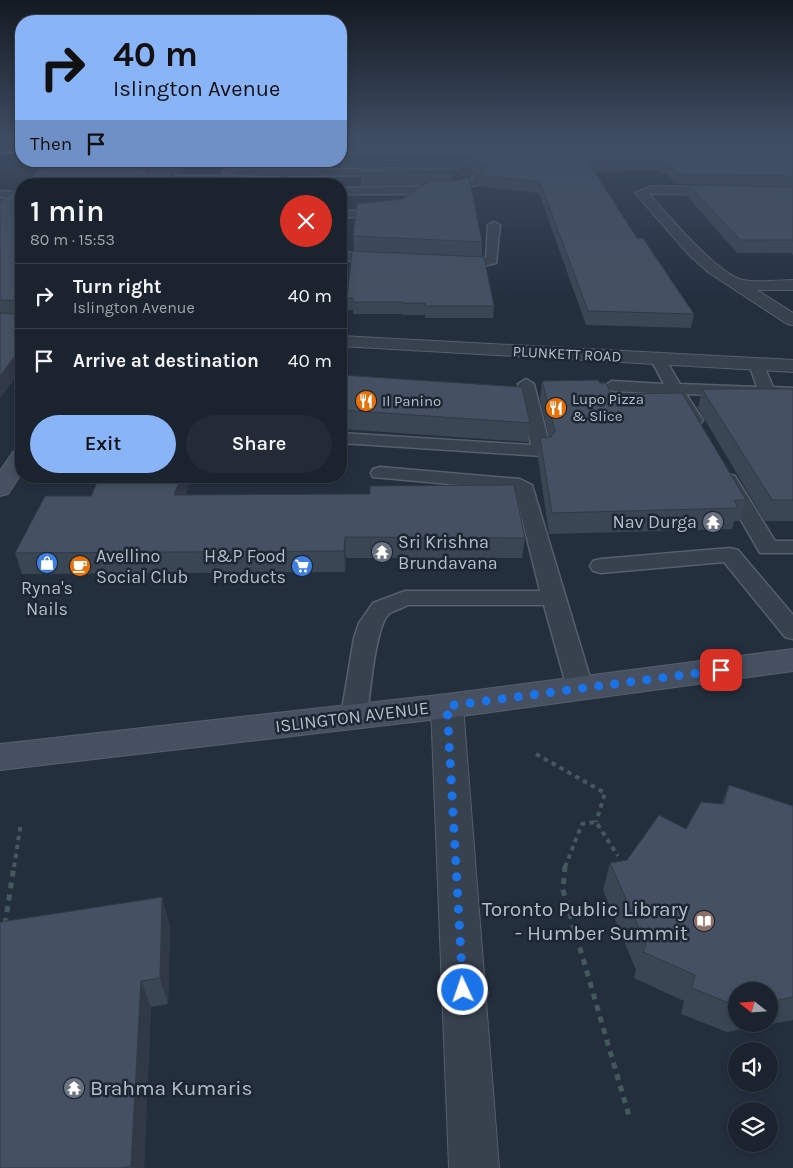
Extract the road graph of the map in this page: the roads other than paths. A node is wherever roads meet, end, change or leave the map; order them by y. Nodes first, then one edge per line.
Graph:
1 (422, 193) edge
2 (642, 193) edge
3 (0, 194) edge
4 (15, 195) edge
5 (411, 201) edge
6 (399, 209) edge
7 (347, 214) edge
8 (494, 225) dead end
9 (347, 256) edge
10 (396, 260) edge
11 (442, 262) edge
12 (738, 285) junction
13 (793, 285) edge
14 (793, 320) edge
15 (347, 342) edge
16 (658, 358) junction
17 (758, 364) junction
18 (793, 366) edge
19 (526, 384) dead end
20 (612, 386) dead end
21 (675, 389) junction
22 (767, 392) junction
23 (793, 393) edge
24 (347, 438) edge
25 (704, 439) edge
26 (719, 464) edge
27 (15, 465) edge
28 (380, 473) dead end
29 (0, 489) edge
30 (793, 547) edge
31 (601, 566) dead end
32 (552, 598) junction
33 (793, 631) edge
34 (793, 660) edge
35 (580, 688) junction
36 (447, 706) junction
37 (354, 716) junction
38 (0, 757) edge
39 (474, 1168) edge

1 - 5 lane
2 - 12 street
3 - 4 lane
6 - 7 lane
8 - 11 lane
9 - 10 lane
12 - 13 street
12 - 14 street
15 - 16 street, PLUNKETT ROAD
16 - 17 street, PLUNKETT ROAD
16 - 21 lane
17 - 18 street, PLUNKETT ROAD
17 - 22 lane
19 - 24 lane
20 - 21 lane
21 - 22 lane
21 - 25 lane
22 - 23 lane
26 - 30 lane
27 - 29 main road
28 - 32 lane
31 - 33 lane
32 - 35 lane
32 - 37 lane
34 - 35 main road, ISLINGTON AVENUE
35 - 36 main road, ISLINGTON AVENUE
36 - 37 main road, ISLINGTON AVENUE
36 - 39 street
37 - 38 main road, ISLINGTON AVENUE

